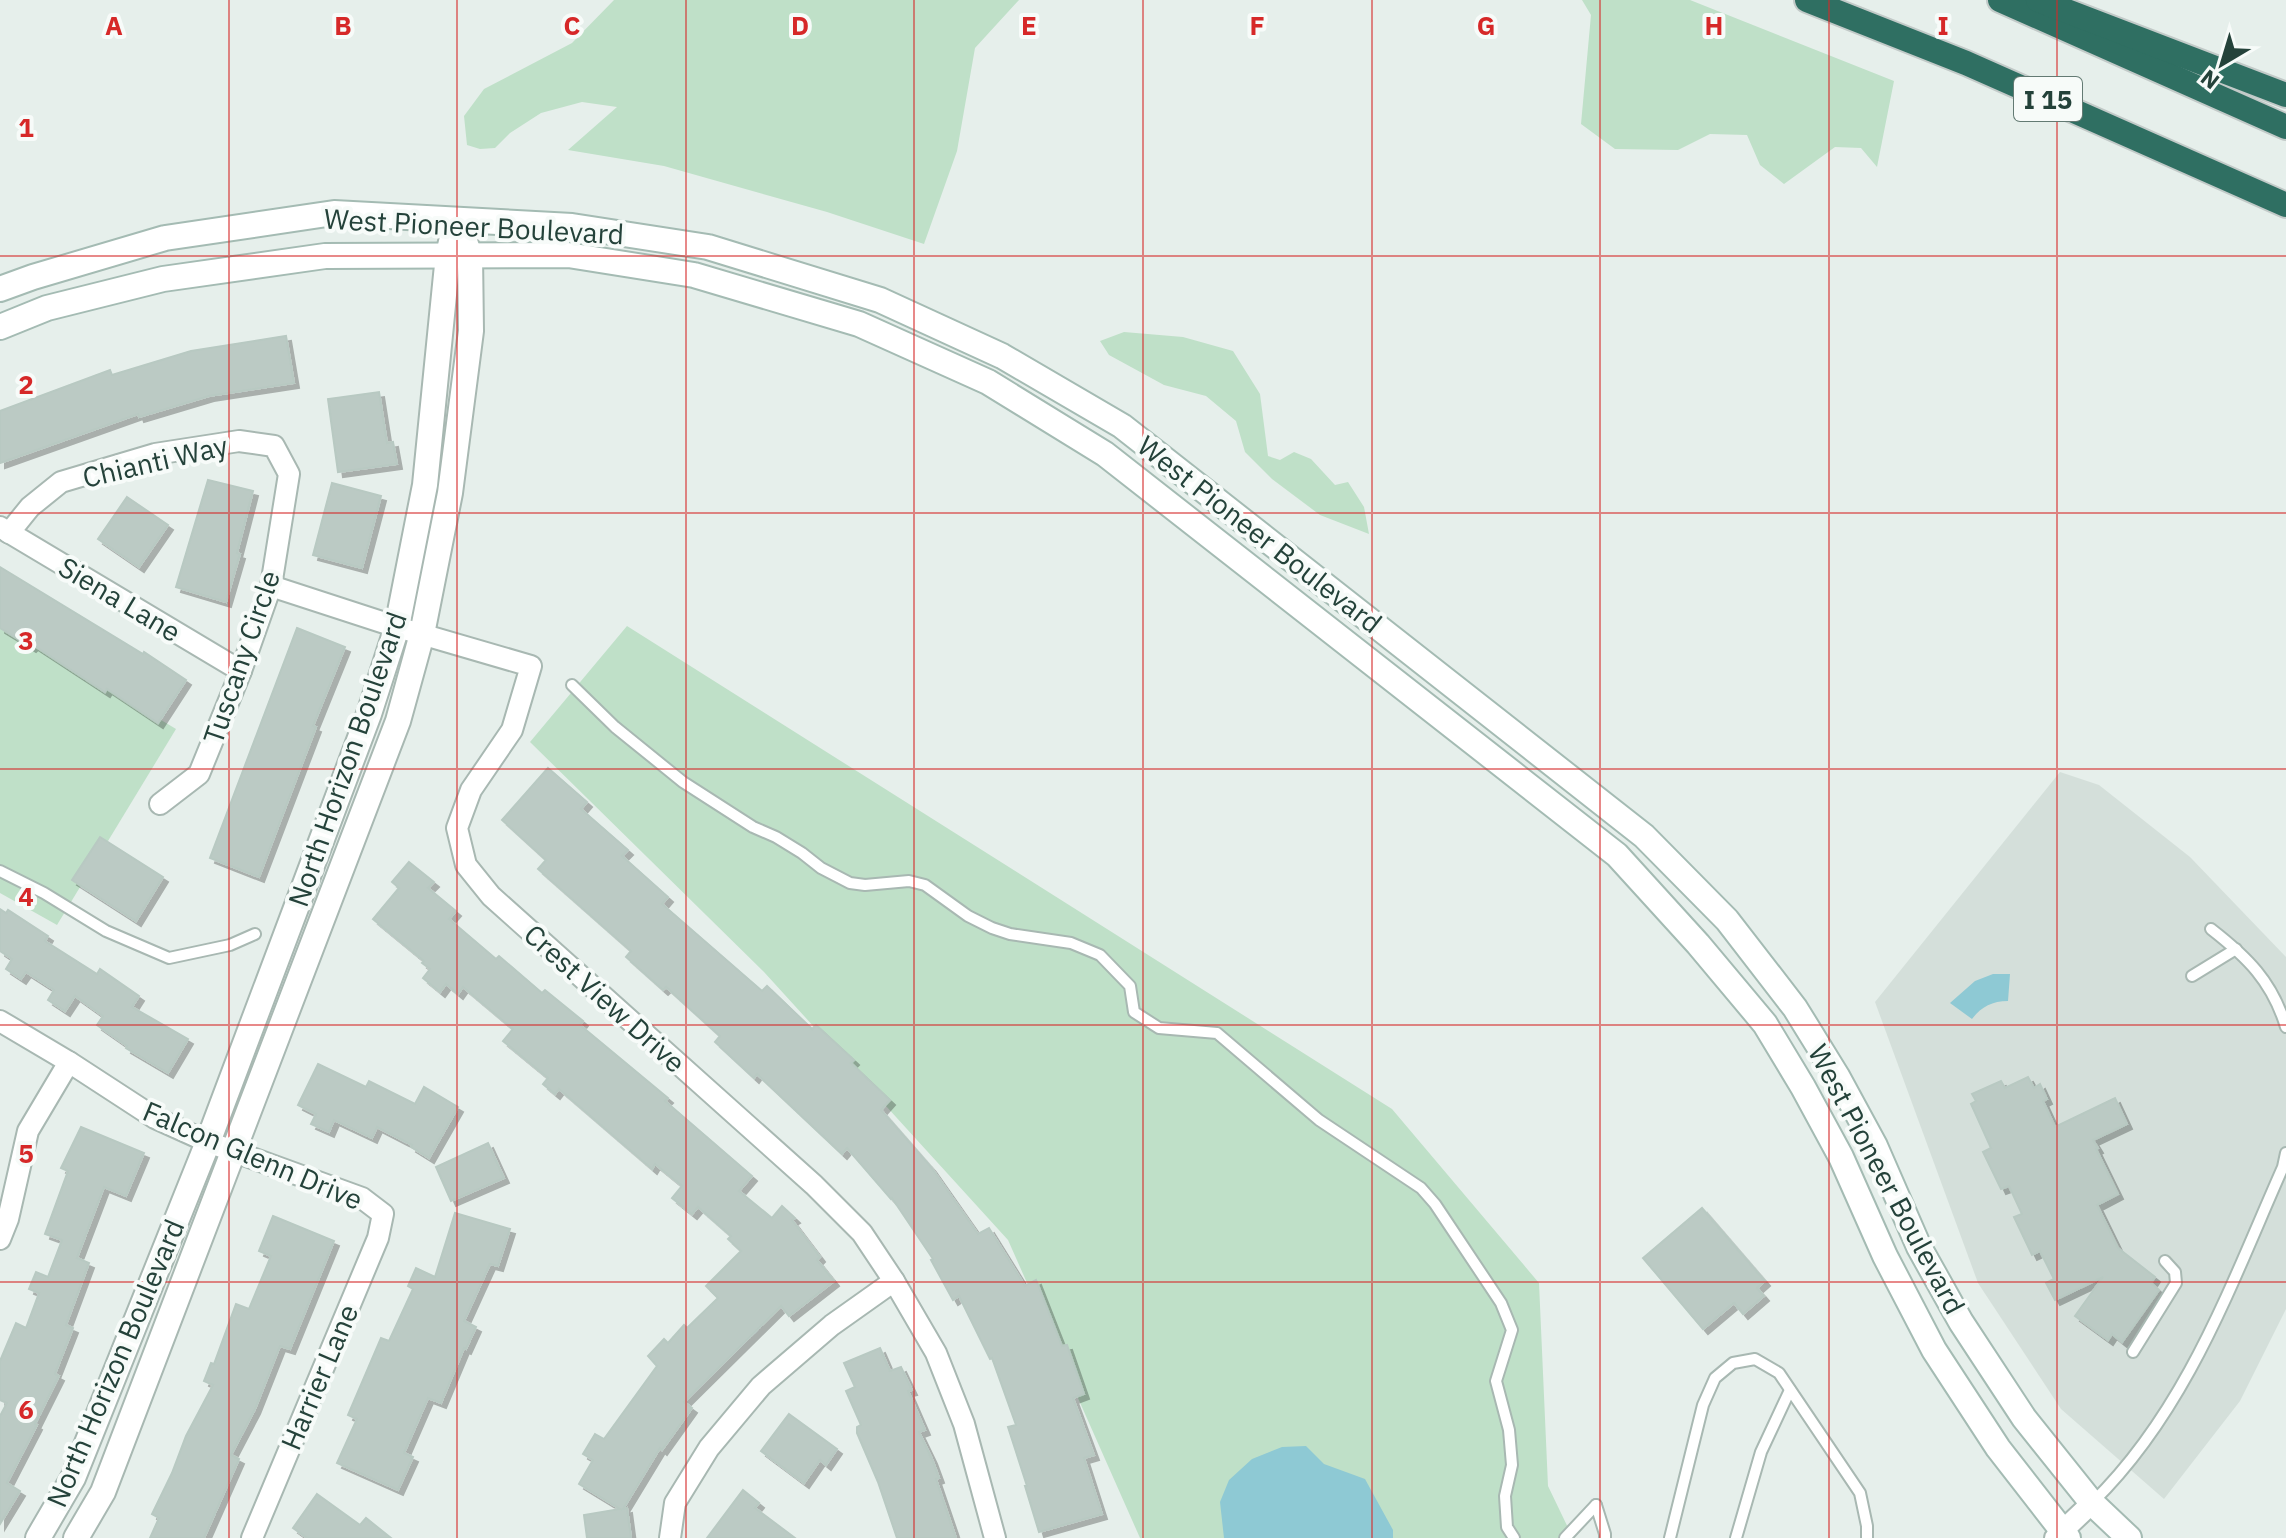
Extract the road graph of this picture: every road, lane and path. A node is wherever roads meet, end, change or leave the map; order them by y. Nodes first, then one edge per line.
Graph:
1 (1807, 0) edge
2 (2000, 0) edge
3 (2038, 0) edge
4 (2286, 95) edge
5 (2286, 127) edge
6 (2286, 205) edge
7 (456, 220) junction
8 (459, 255) junction
9 (0, 289) edge
10 (0, 327) edge
11 (274, 446) joint
12 (5, 530) edge
13 (271, 586) junction
14 (397, 627) junction
15 (422, 634) junction
16 (241, 671) junction
17 (572, 685) dead end
18 (160, 804) dead end
19 (0, 871) edge
20 (2211, 929) dead end
21 (255, 934) dead end
22 (2236, 949) junction
23 (2192, 976) dead end
24 (0, 1021) edge
25 (2286, 1027) edge
26 (69, 1062) junction
27 (208, 1142) junction
28 (234, 1150) junction
29 (2286, 1153) edge
30 (383, 1214) joint
31 (0, 1239) edge
32 (2165, 1261) dead end
33 (894, 1281) junction
34 (2133, 1352) dead end
35 (1790, 1390) junction
36 (2092, 1503) junction
37 (2062, 1536) edge
38 (38, 1538) edge
39 (76, 1538) edge
40 (252, 1538) edge
41 (670, 1538) edge
42 (995, 1538) edge
43 (1514, 1538) edge
44 (1565, 1538) edge
45 (1605, 1538) edge
46 (1670, 1538) edge
47 (1736, 1538) edge
48 (1867, 1538) edge
49 (2129, 1538) edge

1 - 6 highway, I 15
2 - 5 highway, I 15
3 - 4 highway
7 - 8 main road, North Horizon Boulevard
7 - 9 main road, West Pioneer Boulevard
7 - 36 main road, West Pioneer Boulevard
8 - 10 main road, West Pioneer Boulevard
8 - 14 main road, North Horizon Boulevard
8 - 15 main road, North Horizon Boulevard
8 - 37 main road, West Pioneer Boulevard
11 - 12 street, Chianti Way
11 - 13 street, Tuscany Circle
12 - 16 street, Siena Lane
13 - 14 street, Crest View Drive
13 - 16 street, Tuscany Circle
14 - 15 street, Crest View Drive
14 - 27 main road, North Horizon Boulevard
15 - 28 main road, North Horizon Boulevard
15 - 33 street, Crest View Drive
16 - 18 street, Tuscany Circle
17 - 43 lane
19 - 21 lane
20 - 22 lane
22 - 23 lane
22 - 25 lane
24 - 26 street, Falcon Glenn Drive
26 - 27 street, Falcon Glenn Drive
26 - 31 street
27 - 28 street, Falcon Glenn Drive
27 - 38 main road, North Horizon Boulevard
28 - 30 street, Falcon Glenn Drive
28 - 39 main road, North Horizon Boulevard
29 - 36 lane
30 - 40 street, Harrier Lane
32 - 34 lane
33 - 41 street
33 - 42 street, Crest View Drive
35 - 46 lane
35 - 47 lane
35 - 48 lane
36 - 37 street
36 - 49 main road, West Pioneer Boulevard
44 - 45 lane

